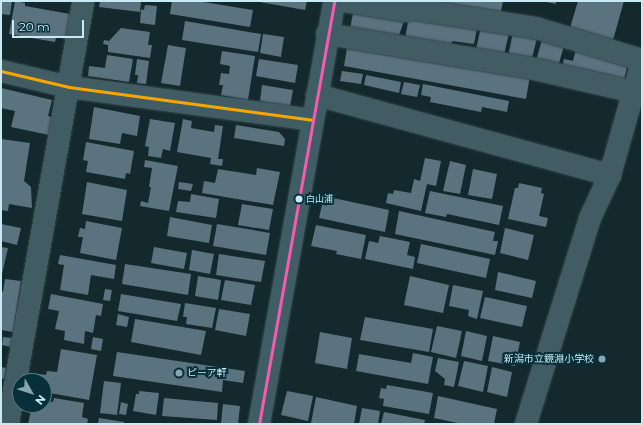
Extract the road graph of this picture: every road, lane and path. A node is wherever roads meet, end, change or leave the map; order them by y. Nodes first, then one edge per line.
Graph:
1 (83, 1) edge
2 (334, 1) edge
3 (343, 1) edge
4 (327, 34) junction
5 (642, 61) edge
6 (1, 71) edge
7 (69, 88) junction
8 (634, 92) junction
9 (317, 95) junction
10 (312, 120) junction
11 (610, 175) junction
12 (8, 424) edge
13 (259, 424) edge
14 (526, 424) edge

1 - 7 street
2 - 4 main road
3 - 5 street
4 - 8 street
4 - 9 main road
5 - 8 street
6 - 7 street
7 - 10 street
7 - 12 street
8 - 11 street
9 - 10 main road
9 - 11 street
10 - 13 main road
11 - 14 street

